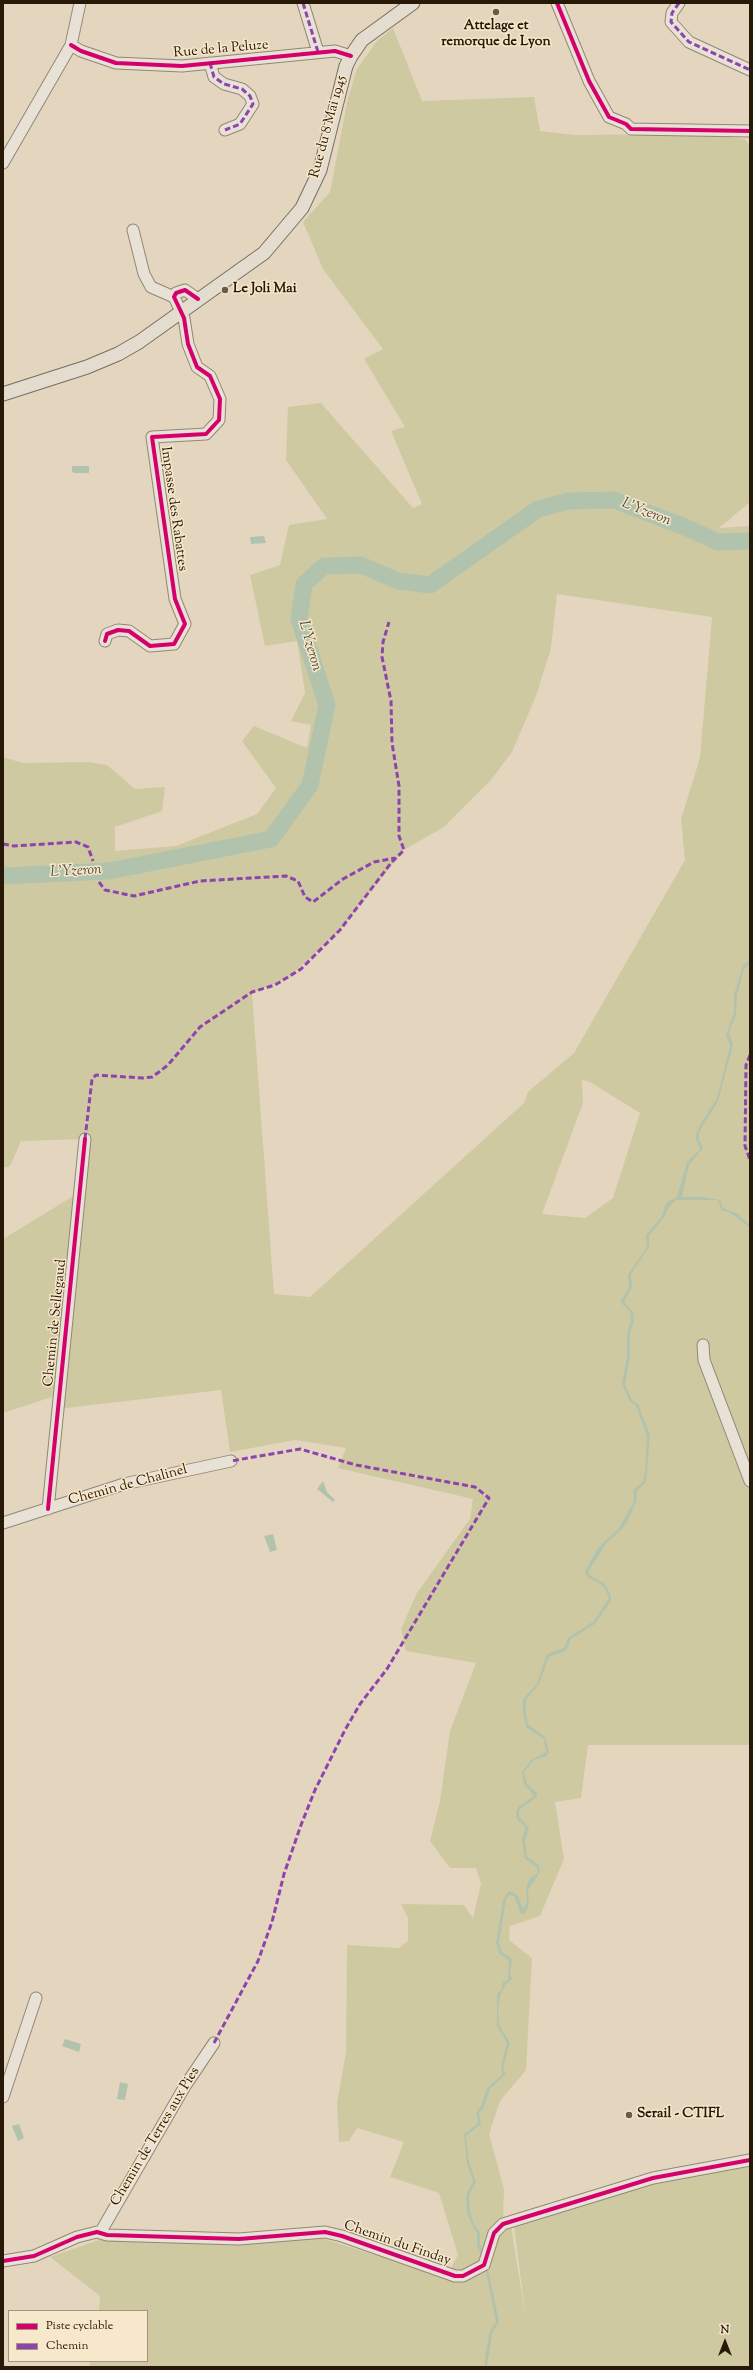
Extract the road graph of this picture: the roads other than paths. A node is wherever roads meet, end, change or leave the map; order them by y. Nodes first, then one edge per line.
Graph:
1 (80, 3) edge
2 (303, 3) edge
3 (413, 3) edge
4 (557, 3) edge
5 (679, 3) edge
6 (71, 45) junction
7 (318, 52) junction
8 (351, 56) junction
9 (210, 63) junction
10 (750, 70) edge
11 (225, 130) dead end
12 (750, 131) edge
13 (4, 161) edge
14 (133, 230) dead end
15 (174, 297) junction
16 (198, 299) junction
17 (180, 312) junction
18 (3, 394) edge
19 (106, 641) dead end
20 (85, 1139) dead end
21 (703, 1345) dead end
22 (231, 1461) dead end
23 (750, 1481) edge
24 (48, 1509) junction
25 (3, 1523) edge
26 (36, 1998) dead end
27 (214, 2043) dead end
28 (3, 2097) edge
29 (750, 2160) edge
30 (100, 2233) junction
31 (3, 2261) edge

1 - 6 street
2 - 7 street
3 - 8 main road, Rue du 8 Mai 1945
4 - 12 street
5 - 10 street
6 - 9 street, Rue de la Peluze
6 - 13 street
7 - 8 street, Rue de la Peluze
7 - 9 street, Rue de la Peluze
8 - 16 main road, Rue du 8 Mai 1945
9 - 11 street
14 - 15 street
15 - 16 street
15 - 17 street
16 - 17 main road, Rue du 8 Mai 1945
17 - 18 main road, Rue du 8 Mai 1945
17 - 19 street, Impasse des Rabattes
20 - 24 street, Chemin de Sellegaud
21 - 23 street
22 - 24 street, Chemin de Chalinel
24 - 25 street, Chemin de Chalinel
26 - 28 street
27 - 30 street, Chemin de Terres aux Pies
29 - 30 street, Chemin du Finday
30 - 31 street, Chemin du Finday

